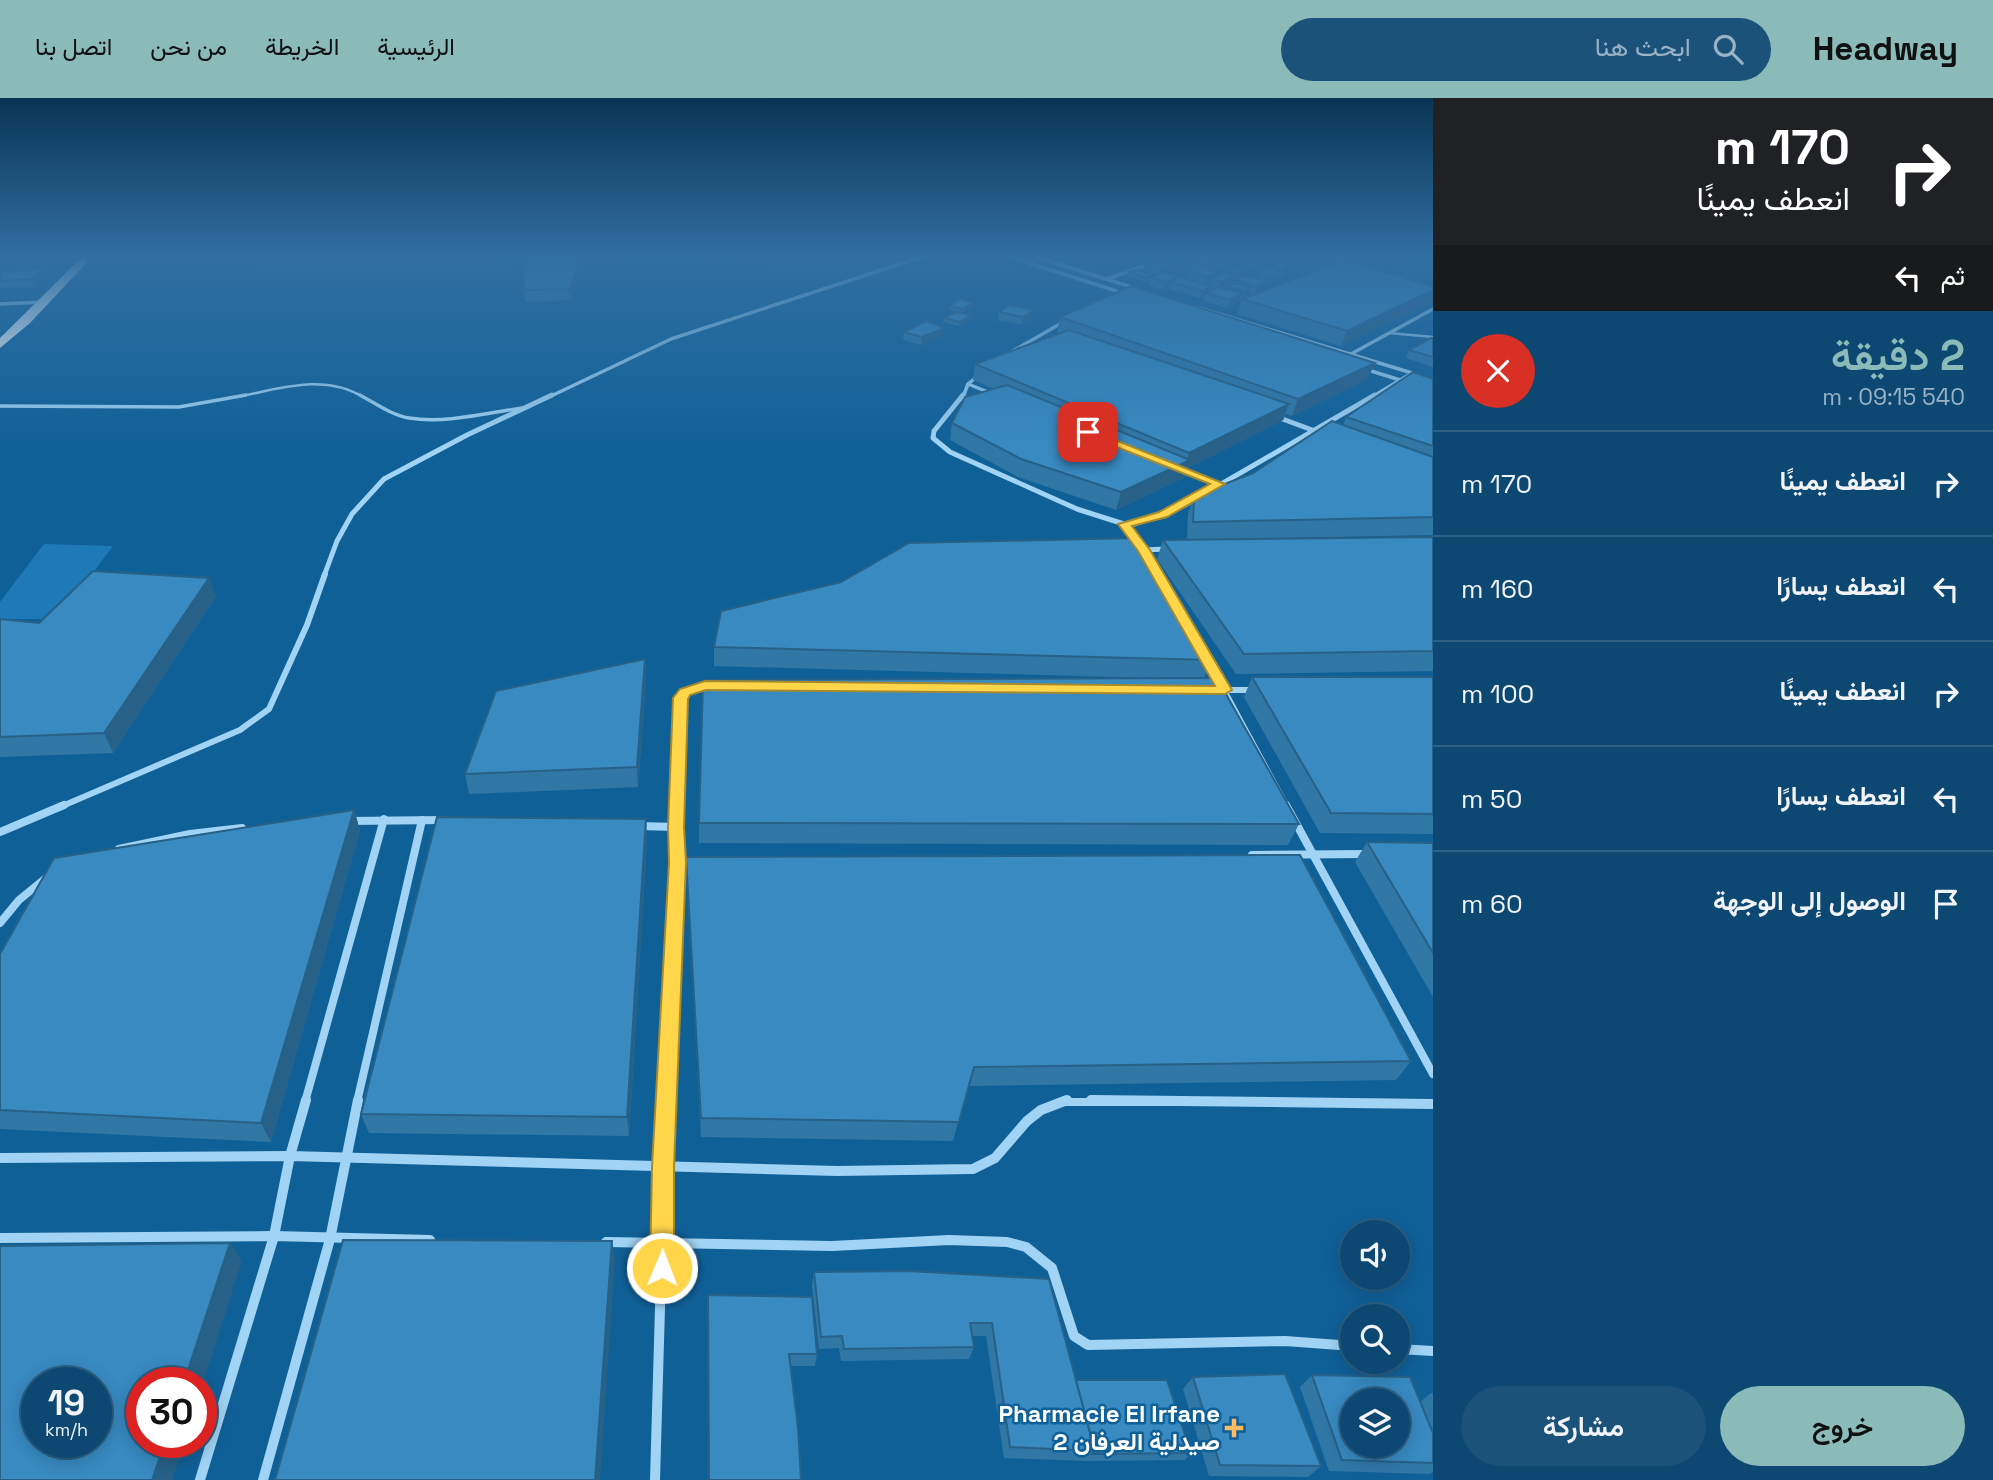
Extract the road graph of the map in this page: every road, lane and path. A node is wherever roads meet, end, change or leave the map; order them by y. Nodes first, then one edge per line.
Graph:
1 (25, 320) edge
2 (727, 320) edge
3 (1068, 320) edge
4 (1242, 320) edge
5 (1412, 320) edge
6 (1043, 332) junction
7 (1389, 333) junction
8 (1056, 337) edge
9 (1433, 337) edge
10 (0, 344) edge
11 (1351, 354) junction
12 (1001, 359) edge
13 (1361, 368) edge
14 (983, 372) edge
15 (1412, 373) junction
16 (1423, 376) edge
17 (1400, 380) junction
18 (968, 384) junction
19 (1411, 384) edge
20 (1006, 399) edge
21 (0, 406) edge
22 (523, 408) junction
23 (1274, 416) edge
24 (1313, 430) junction
25 (1325, 434) edge
26 (1171, 465) edge
27 (1219, 484) junction
28 (1124, 524) junction
29 (1171, 549) edge
30 (1143, 550) junction
31 (1150, 561) edge
32 (1205, 655) edge
33 (722, 686) edge
34 (1211, 690) edge
35 (1225, 690) junction
36 (1267, 690) edge
37 (384, 819) junction
38 (422, 820) junction
39 (344, 821) edge
40 (449, 821) edge
41 (622, 825) edge
42 (251, 827) edge
43 (676, 827) junction
44 (0, 832) edge
45 (105, 854) edge
46 (1315, 854) junction
47 (1380, 854) edge
48 (1246, 855) edge
49 (678, 862) junction
50 (691, 862) edge
51 (57, 873) edge
52 (0, 923) edge
53 (1433, 1074) edge
54 (1433, 1104) edge
55 (290, 1156) junction
56 (345, 1157) junction
57 (0, 1158) edge
58 (663, 1167) junction
59 (274, 1236) junction
60 (0, 1238) edge
61 (330, 1239) junction
62 (440, 1240) edge
63 (663, 1241) junction
64 (590, 1242) edge
65 (1340, 1345) edge
66 (1410, 1350) edge
67 (1433, 1351) edge
68 (200, 1480) edge
69 (263, 1480) edge
70 (655, 1480) edge

1 - 10 highway
2 - 22 street
3 - 6 street
4 - 11 street
5 - 7 street
6 - 8 street
6 - 12 street
7 - 9 lane
7 - 11 street
11 - 15 street
13 - 17 street
14 - 18 street
15 - 16 street
15 - 17 street
17 - 19 street
17 - 24 street
18 - 20 street
18 - 28 street
21 - 22 lane
22 - 44 street
23 - 24 street
24 - 25 street
24 - 27 street
26 - 27 street
27 - 28 street
28 - 30 street
29 - 30 street
30 - 31 street
32 - 35 street
33 - 43 street
34 - 35 street
35 - 36 street
35 - 46 street
37 - 38 street
37 - 39 street
37 - 55 street
38 - 40 street
38 - 56 street
41 - 43 street
42 - 45 street
43 - 49 street
46 - 47 street
46 - 48 street
46 - 53 street
49 - 50 street
49 - 58 street
51 - 52 street
54 - 58 street
55 - 56 street
55 - 57 street
55 - 59 street
56 - 58 street
56 - 61 street
58 - 63 street
59 - 60 street
59 - 61 street
59 - 68 street
61 - 62 street
61 - 69 street
63 - 64 street
63 - 65 street
63 - 70 street
66 - 67 street

